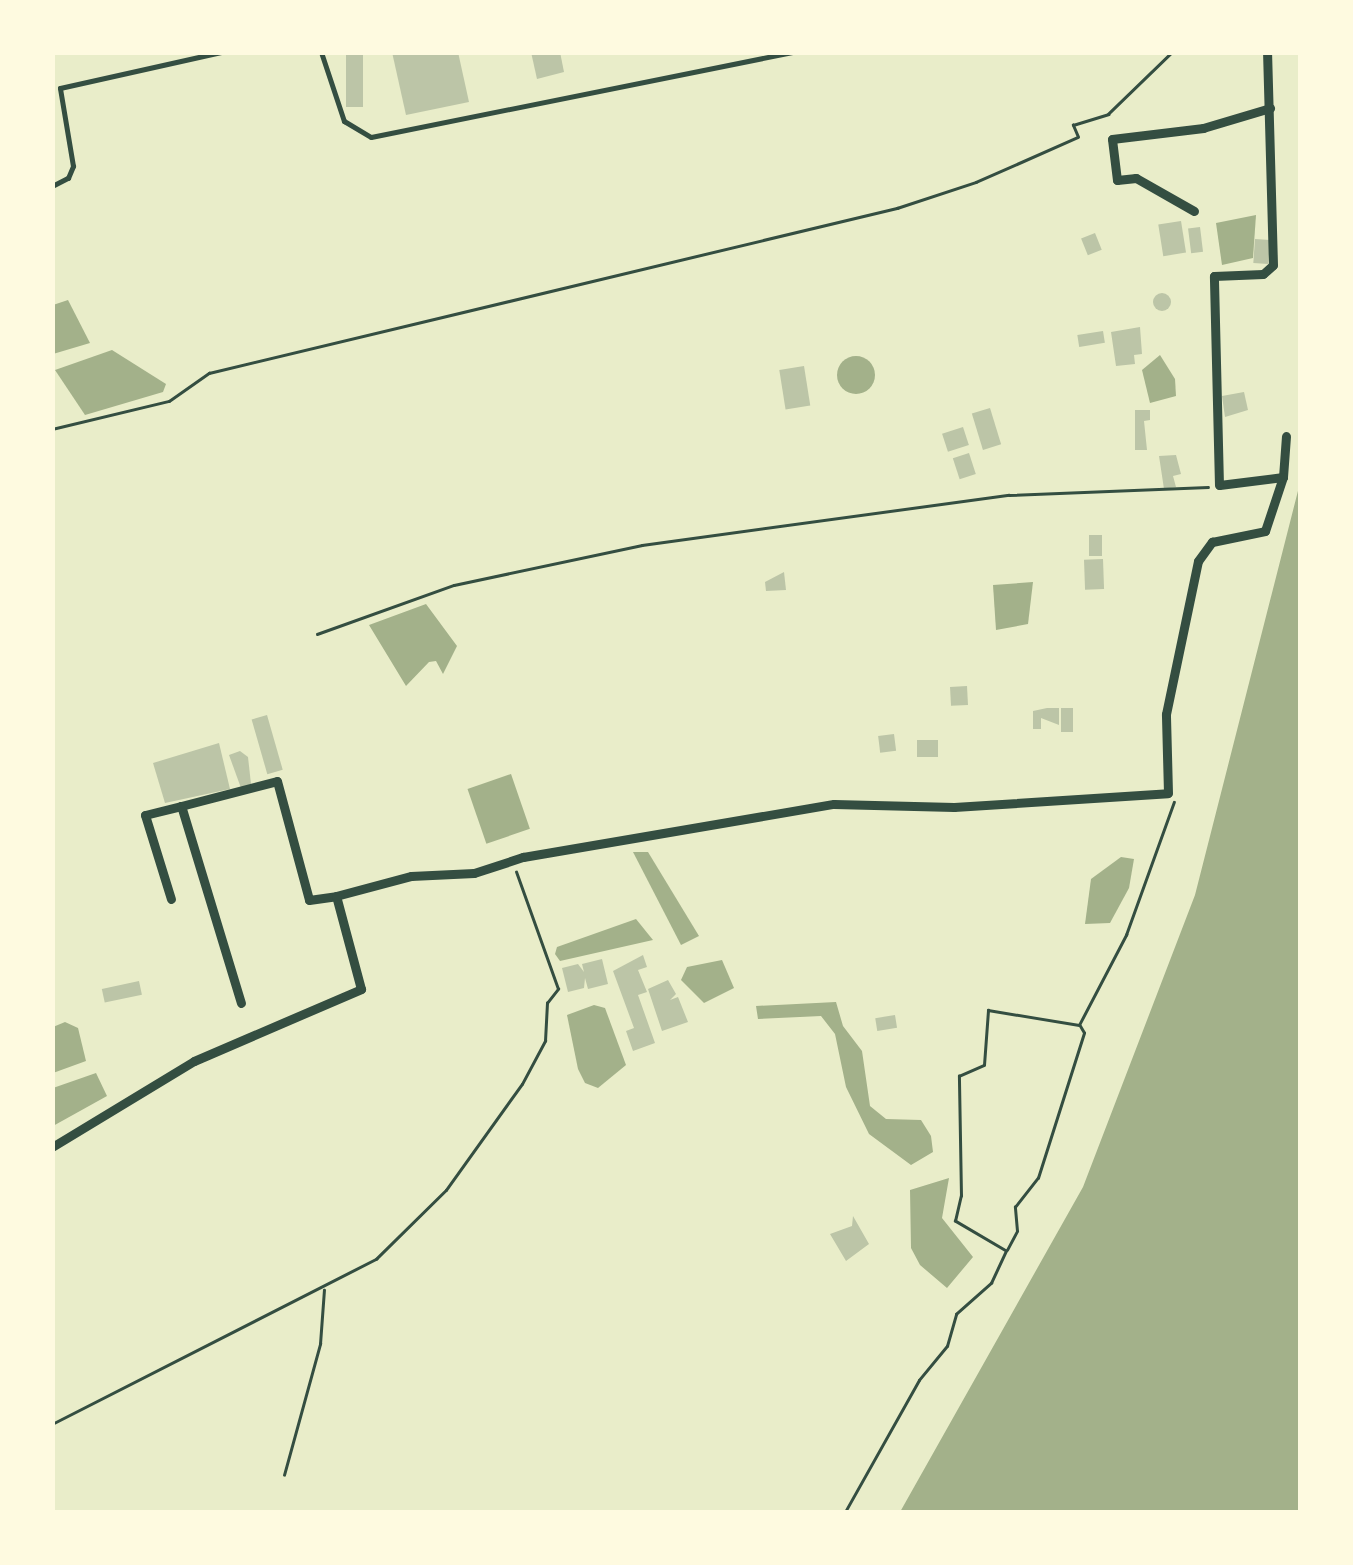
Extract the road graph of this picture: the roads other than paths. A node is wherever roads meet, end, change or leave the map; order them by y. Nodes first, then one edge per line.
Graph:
1 (222, 52) edge
2 (321, 52) edge
3 (794, 52) edge
4 (1267, 52) edge
5 (1270, 108) junction
6 (52, 186) edge
7 (1194, 211) dead end
8 (1286, 436) dead end
9 (1284, 477) junction
10 (181, 806) junction
11 (336, 896) junction
12 (171, 899) dead end
13 (242, 1003) dead end
14 (52, 1147) edge

1 - 6 lane
2 - 3 lane
4 - 5 street
5 - 7 street
5 - 9 street
8 - 9 street
9 - 11 street
10 - 11 street
10 - 12 street
10 - 13 street
11 - 14 street

